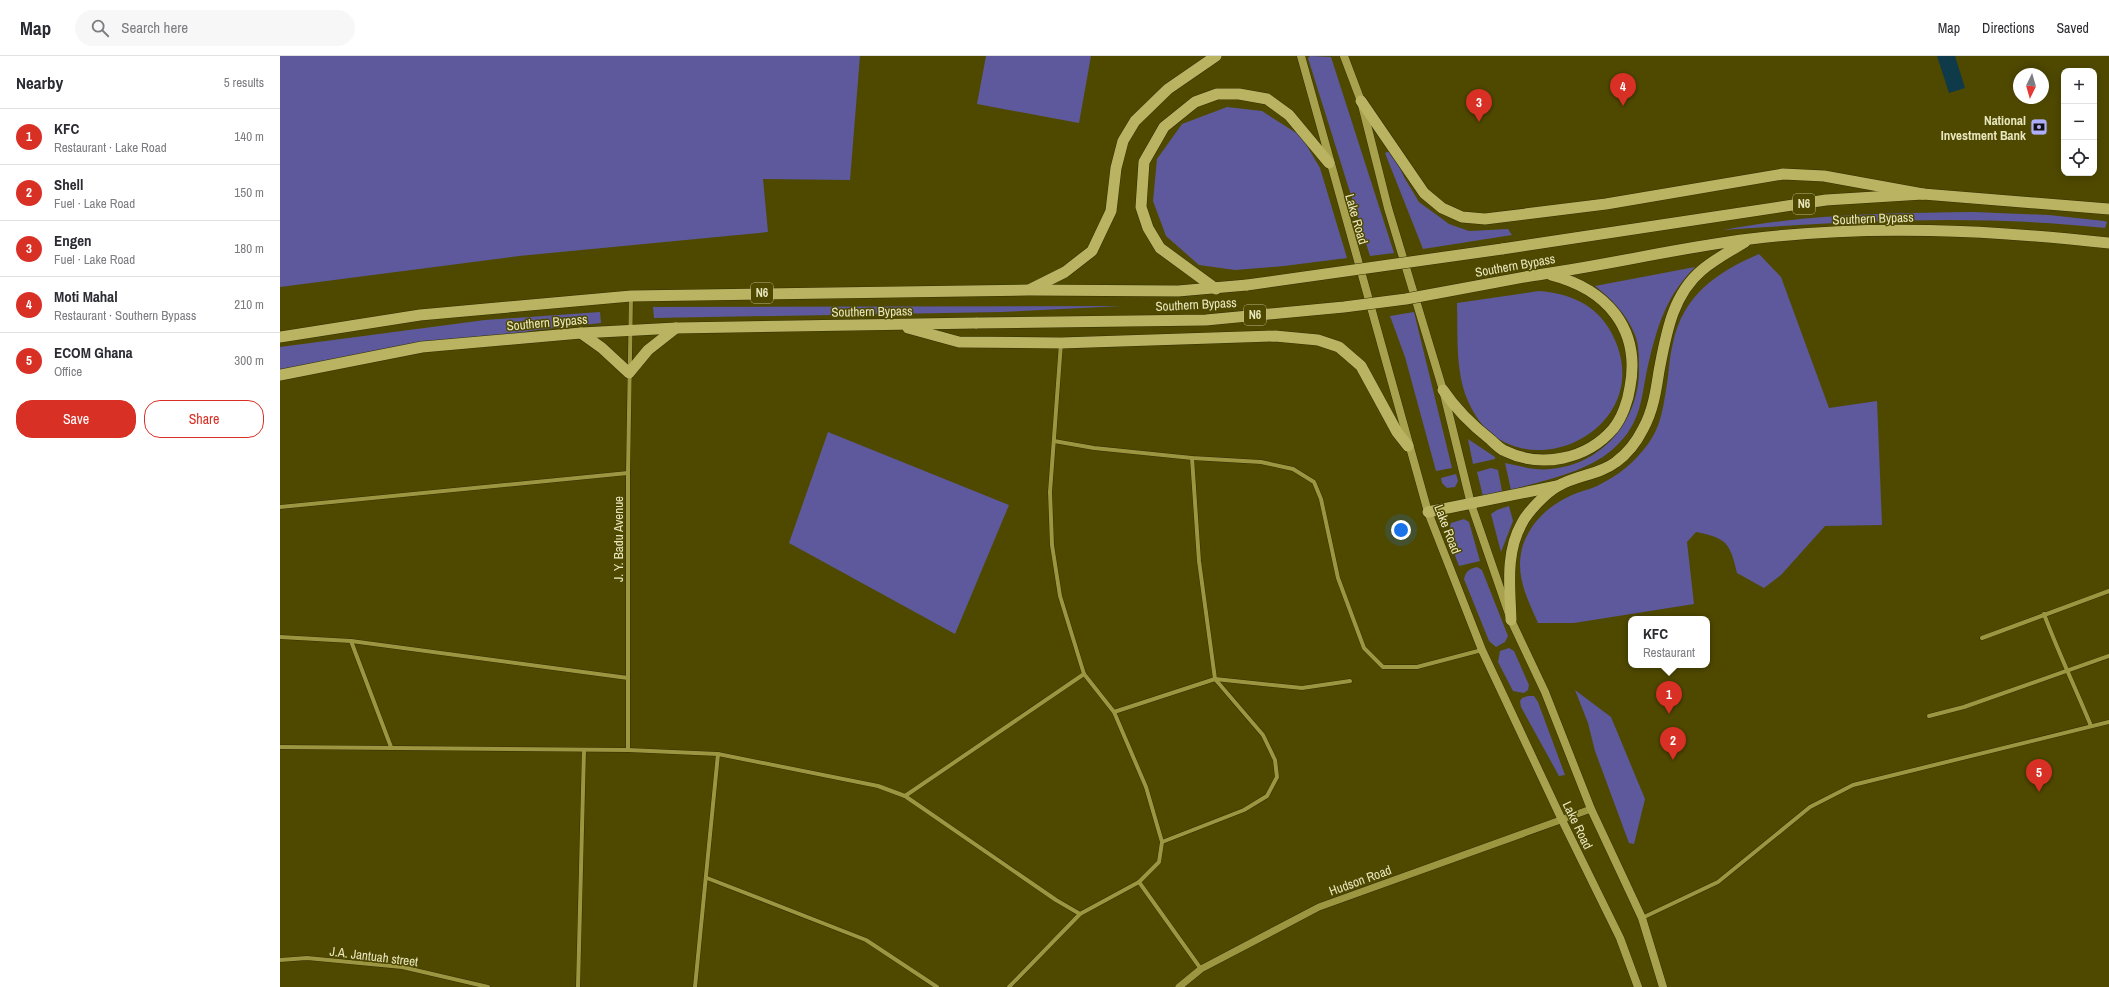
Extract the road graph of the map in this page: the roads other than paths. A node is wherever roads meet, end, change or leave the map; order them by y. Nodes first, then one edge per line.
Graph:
1 (1300, 56) edge
2 (1344, 56) edge
3 (1218, 57) edge
4 (1361, 101) junction
5 (1329, 163) junction
6 (1923, 194) junction
7 (2109, 209) edge
8 (1750, 239) junction
9 (2109, 243) edge
10 (1547, 273) junction
11 (1216, 289) junction
12 (1029, 290) junction
13 (631, 296) junction
14 (900, 325) junction
15 (676, 328) junction
16 (630, 329) junction
17 (581, 333) junction
18 (280, 337) edge
19 (1060, 343) junction
20 (629, 373) junction
21 (280, 375) edge
22 (1443, 390) junction
23 (1054, 441) junction
24 (1408, 446) junction
25 (1192, 458) junction
26 (628, 473) junction
27 (1558, 486) junction
28 (1472, 504) junction
29 (280, 507) edge
30 (1428, 512) junction
31 (2109, 591) edge
32 (2044, 614) junction
33 (1510, 620) junction
34 (280, 637) edge
35 (1982, 638) dead end
36 (351, 641) junction
37 (1482, 650) junction
38 (2109, 656) edge
39 (2068, 671) junction
40 (1084, 674) junction
41 (628, 678) junction
42 (1215, 679) junction
43 (1350, 681) dead end
44 (1114, 712) junction
45 (1929, 716) dead end
46 (2109, 722) edge
47 (2091, 726) junction
48 (280, 747) edge
49 (391, 747) junction
50 (584, 750) junction
51 (628, 750) junction
52 (718, 754) junction
53 (905, 796) junction
54 (1591, 809) junction
55 (1562, 820) junction
56 (1162, 842) junction
57 (707, 878) junction
58 (1139, 882) junction
59 (1080, 914) junction
60 (1642, 918) junction
61 (280, 960) edge
62 (1201, 968) junction
63 (488, 987) edge
64 (578, 987) edge
65 (695, 987) edge
66 (937, 987) edge
67 (1009, 987) edge
68 (1179, 987) edge
69 (1638, 987) edge
70 (1663, 987) edge

1 - 5 main road, Lake Road
2 - 4 main road, Lake Road
3 - 12 highway
4 - 6 highway
4 - 22 main road, Lake Road
5 - 11 highway
5 - 24 main road, Lake Road
6 - 7 highway, Southern Bypass / N6
6 - 11 highway, Southern Bypass / N6, bridge
8 - 9 highway, Southern Bypass / N6
8 - 10 highway, Southern Bypass / N6
8 - 27 highway
10 - 14 highway, Southern Bypass / N6, bridge
10 - 22 highway
11 - 12 highway, Southern Bypass / N6
12 - 13 highway, Southern Bypass / N6
13 - 16 street, J. Y. Badu Avenue
13 - 18 highway, Southern Bypass / N6
14 - 15 highway, Southern Bypass / N6
14 - 19 highway
15 - 16 highway, Southern Bypass / N6
15 - 20 highway
16 - 17 highway, Southern Bypass / N6
16 - 20 street, J. Y. Badu Avenue
17 - 20 highway
17 - 21 highway, Southern Bypass / N6
19 - 23 street
19 - 24 highway
20 - 26 street, J. Y. Badu Avenue
22 - 28 main road, Lake Road
23 - 25 street
23 - 40 street
24 - 30 main road, Lake Road
25 - 37 street
25 - 42 street
26 - 29 street
26 - 41 street, J. Y. Badu Avenue
27 - 28 highway
27 - 33 highway
28 - 30 highway
28 - 33 main road, Lake Road
30 - 37 main road, Lake Road
31 - 32 street
32 - 35 street
32 - 39 street
33 - 54 main road, Lake Road
34 - 36 street
36 - 41 street
36 - 49 street
37 - 55 main road, Lake Road
38 - 39 street
39 - 45 street
39 - 47 street
40 - 44 street
40 - 53 street
41 - 51 street, J. Y. Badu Avenue
42 - 43 street
42 - 44 street
42 - 56 street
44 - 56 street
46 - 47 street
47 - 60 street
48 - 49 street
49 - 50 street
50 - 51 street
50 - 64 street
51 - 52 street
52 - 53 street
52 - 57 street
53 - 59 street
54 - 55 street, Hudson Road
54 - 60 main road, Lake Road
55 - 62 street, Hudson Road
55 - 69 main road, Lake Road
56 - 58 street
57 - 65 street
57 - 66 street
58 - 59 street
58 - 62 street
59 - 67 street
60 - 70 main road, Lake Road
61 - 63 street, J.A. Jantuah street
62 - 68 street, Hudson Road

